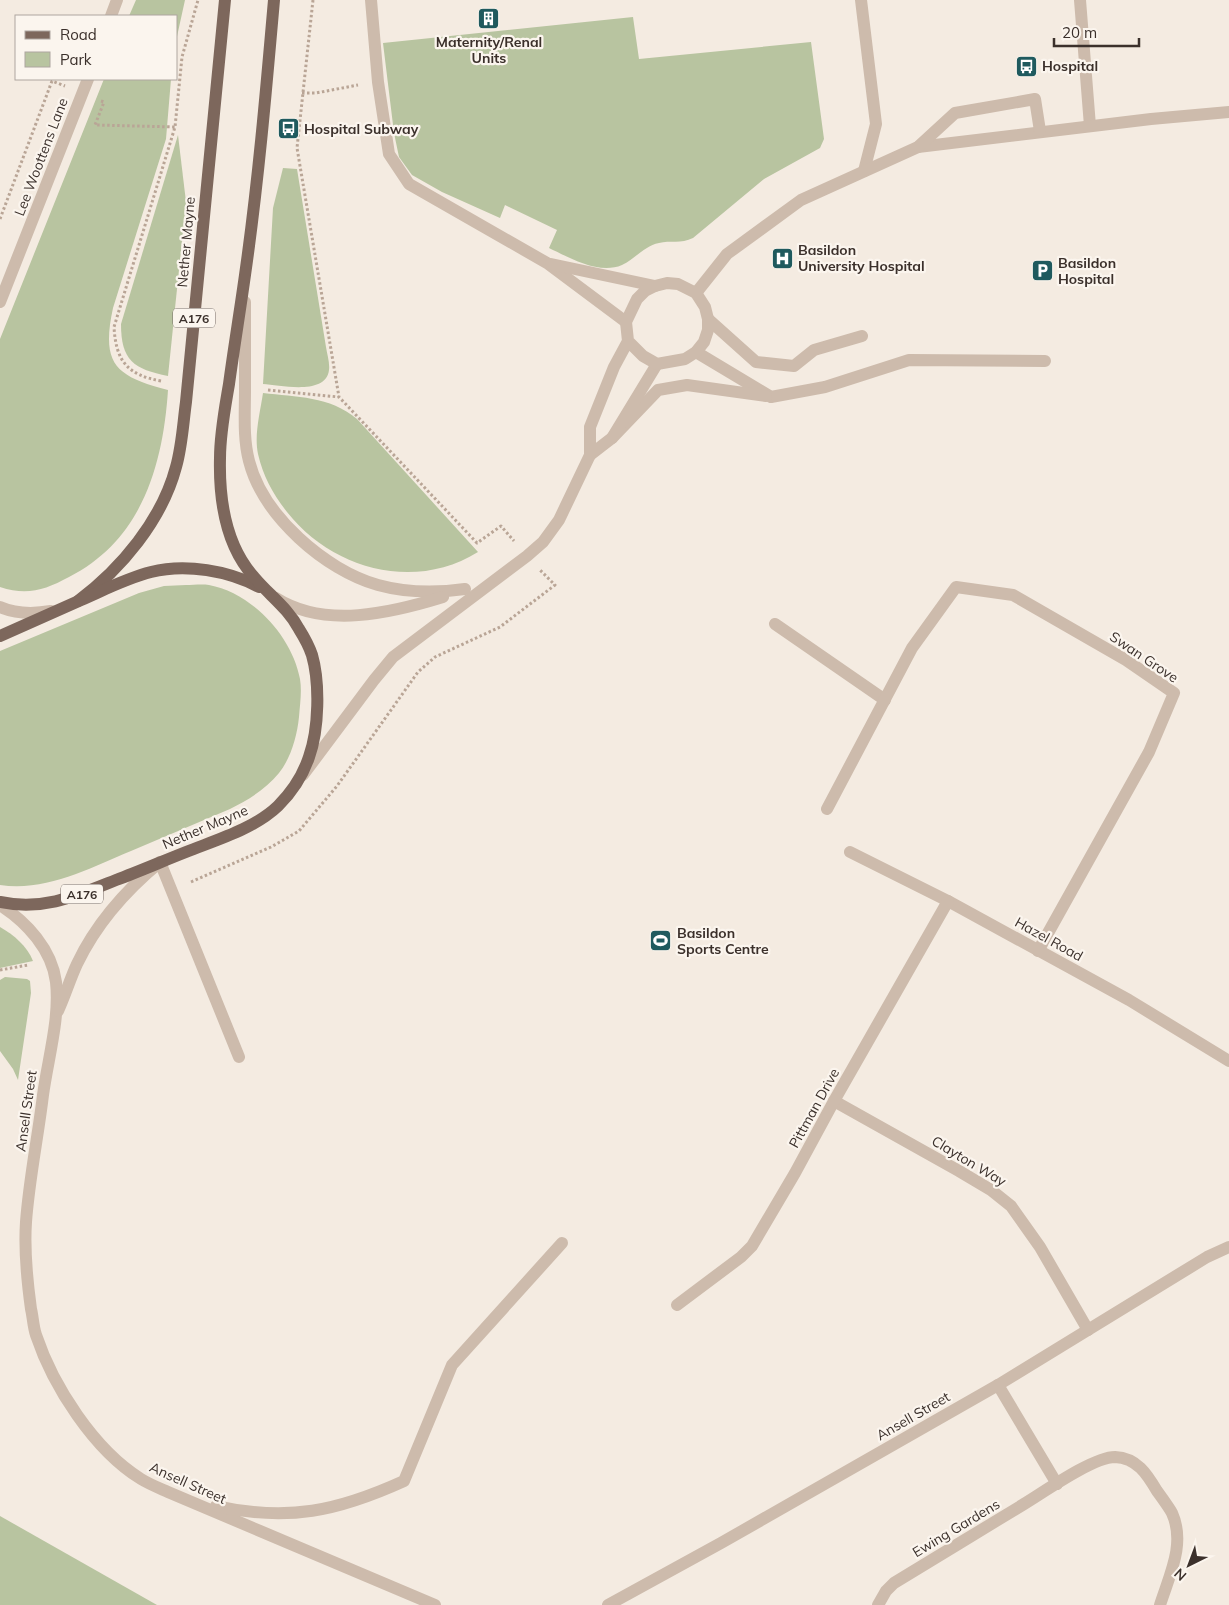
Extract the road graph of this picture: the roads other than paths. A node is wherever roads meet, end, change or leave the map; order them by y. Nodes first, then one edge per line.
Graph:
1 (117, 0) edge
2 (225, 0) edge
3 (274, 0) edge
4 (370, 0) edge
5 (861, 0) edge
6 (1080, 0) edge
7 (111, 15) edge
8 (88, 80) edge
9 (1229, 112) edge
10 (1090, 126) junction
11 (1040, 131) junction
12 (918, 147) junction
13 (864, 171) junction
14 (547, 263) junction
15 (245, 276) junction
16 (656, 286) junction
17 (696, 293) junction
18 (0, 302) edge
19 (708, 319) junction
20 (626, 322) junction
21 (862, 336) dead end
22 (628, 341) junction
23 (696, 352) junction
24 (1045, 361) dead end
25 (657, 364) junction
26 (770, 397) junction
27 (612, 438) junction
28 (590, 454) junction
29 (509, 569) junction
30 (465, 589) junction
31 (270, 594) junction
32 (78, 601) junction
33 (0, 607) edge
34 (56, 611) junction
35 (775, 624) dead end
36 (0, 636) edge
37 (885, 700) junction
38 (296, 785) junction
39 (826, 809) dead end
40 (850, 852) dead end
41 (160, 862) junction
42 (948, 901) junction
43 (0, 903) edge
44 (1038, 951) junction
45 (56, 1018) junction
46 (239, 1057) dead end
47 (1229, 1061) edge
48 (834, 1101) junction
49 (562, 1243) dead end
50 (1229, 1247) edge
51 (677, 1305) dead end
52 (1088, 1330) junction
53 (998, 1385) junction
54 (1057, 1484) junction
55 (168, 1492) junction
56 (435, 1605) edge
57 (608, 1605) edge
58 (878, 1605) edge
59 (1160, 1605) edge

1 - 7 street
2 - 32 main road, Nether Mayne / A176
3 - 15 main road, Nether Mayne / A176
4 - 14 street
5 - 13 street
6 - 10 street
8 - 18 street, Lee Woottens Lane
9 - 10 street
10 - 11 street
11 - 12 street
11 - 12 street
12 - 13 street
13 - 17 street
14 - 16 street
14 - 20 street
15 - 30 street
15 - 31 main road, Nether Mayne / A176
16 - 17 street
16 - 20 street
17 - 19 street
19 - 21 street
19 - 23 street
20 - 22 street
22 - 25 street
22 - 28 street
23 - 25 street
23 - 26 street
24 - 26 street
25 - 27 street
26 - 27 street
27 - 28 street
28 - 29 street
29 - 30 street
29 - 38 street
30 - 31 street
31 - 32 main road, Nether Mayne / A176
31 - 38 main road, Nether Mayne / A176
32 - 34 main road, Nether Mayne / A176
33 - 34 street
34 - 36 main road, Nether Mayne / A176
35 - 37 street
37 - 39 street, Swan Grove
37 - 44 street, Swan Grove
38 - 41 main road, Nether Mayne / A176
40 - 42 street, Hazel Road
41 - 43 main road, Nether Mayne / A176
41 - 45 street
41 - 46 street
42 - 44 street, Hazel Road
42 - 48 street, Pittman Drive
43 - 45 street
44 - 47 street, Hazel Road
45 - 55 street, Ansell Street
48 - 51 street, Pittman Drive
48 - 52 street, Clayton Way
49 - 55 street
50 - 52 street, Ansell Street
52 - 53 street, Ansell Street
53 - 54 street
53 - 57 street, Ansell Street
54 - 58 street, Ewing Gardens
54 - 59 street, Ewing Gardens
55 - 56 street, Ansell Street

